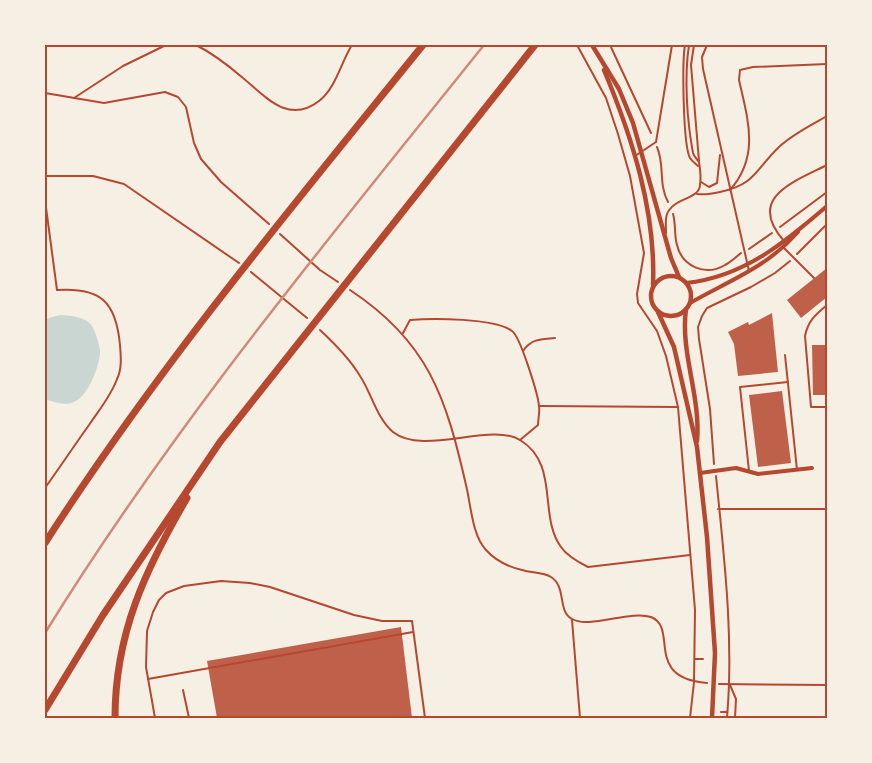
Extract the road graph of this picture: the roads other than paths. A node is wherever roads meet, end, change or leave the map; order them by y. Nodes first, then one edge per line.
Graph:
1 (423, 45) edge
2 (535, 45) edge
3 (592, 45) edge
4 (672, 45) edge
5 (685, 45) edge
6 (689, 45) edge
7 (694, 45) edge
8 (708, 45) edge
9 (599, 57) junction
10 (827, 64) edge
11 (827, 116) edge
12 (720, 150) junction
13 (642, 151) junction
14 (635, 156) junction
15 (699, 163) junction
16 (827, 165) edge
17 (698, 166) junction
18 (700, 182) junction
19 (730, 190) junction
20 (697, 194) junction
21 (827, 206) edge
22 (804, 226) junction
23 (665, 238) junction
24 (784, 240) junction
25 (780, 244) junction
26 (786, 246) junction
27 (747, 266) junction
28 (749, 273) junction
29 (678, 277) junction
30 (814, 278) dead end
31 (686, 283) junction
32 (653, 285) junction
33 (690, 302) junction
34 (827, 305) edge
35 (686, 309) junction
36 (658, 312) junction
37 (785, 355) dead end
38 (788, 382) junction
39 (827, 407) edge
40 (220, 442) junction
41 (697, 448) junction
42 (812, 468) dead end
43 (797, 470) junction
44 (749, 472) junction
45 (700, 473) junction
46 (45, 543) edge
47 (413, 632) junction
48 (148, 679) junction
49 (184, 690) dead end
50 (45, 710) edge
51 (115, 718) edge
52 (155, 718) edge
53 (189, 718) edge
54 (425, 718) edge
55 (712, 718) edge

1 - 46 highway
2 - 40 highway
3 - 9 street
4 - 13 lane
5 - 17 lane
6 - 15 lane
7 - 15 lane
8 - 12 lane
9 - 13 street
9 - 14 street
10 - 19 lane
11 - 19 lane
12 - 18 lane
12 - 19 lane
13 - 14 lane
13 - 23 street
14 - 32 street
15 - 17 lane
16 - 24 lane
17 - 18 lane
18 - 20 lane
19 - 20 lane
19 - 27 lane
20 - 23 lane
21 - 22 street
22 - 24 street
22 - 26 street
23 - 29 street
24 - 25 street
24 - 26 lane
25 - 26 lane
25 - 27 street
26 - 28 street
26 - 30 lane
27 - 28 lane
27 - 31 street
28 - 33 street
29 - 31 street
29 - 32 street
31 - 33 street
32 - 36 street
33 - 35 street
34 - 39 lane
35 - 36 street
35 - 41 street
36 - 41 street
37 - 38 lane
38 - 43 lane
38 - 44 lane
40 - 50 highway
40 - 51 highway
41 - 45 street
42 - 43 street
43 - 44 street
44 - 45 street
45 - 55 street
47 - 48 lane
47 - 48 lane
47 - 54 lane
48 - 52 lane
49 - 53 lane

